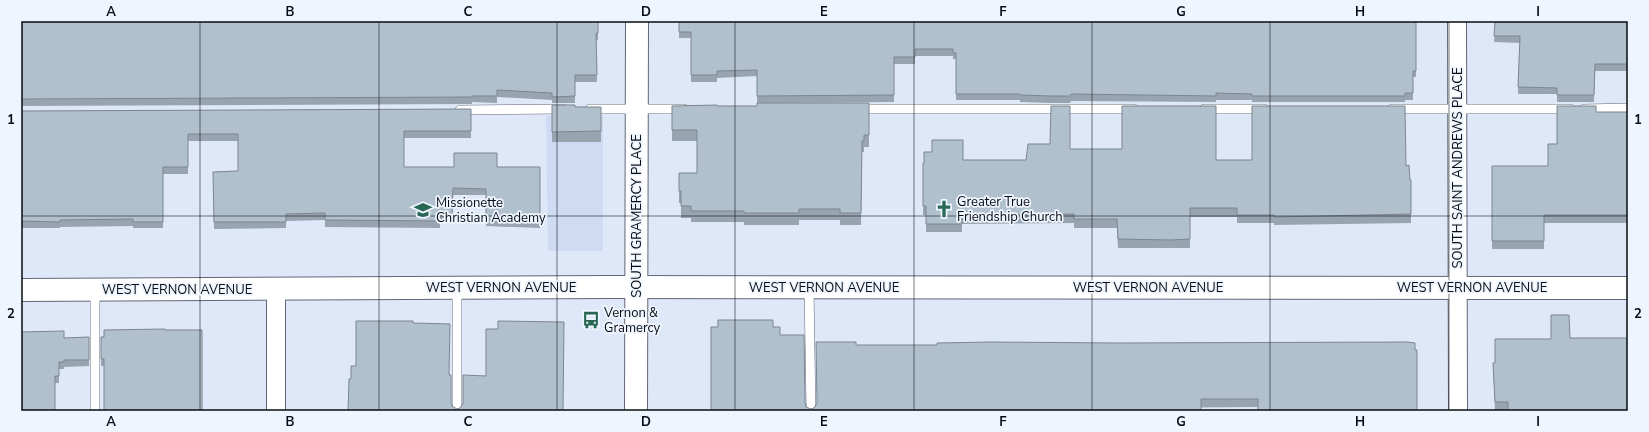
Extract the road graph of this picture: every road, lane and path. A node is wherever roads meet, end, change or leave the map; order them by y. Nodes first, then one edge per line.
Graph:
1 (637, 21) edge
2 (1457, 21) edge
3 (1628, 108) edge
4 (636, 109) junction
5 (692, 109) edge
6 (844, 109) edge
7 (1147, 109) edge
8 (1195, 109) edge
9 (1275, 109) edge
10 (1386, 109) edge
11 (452, 110) edge
12 (1458, 110) junction
13 (637, 288) junction
14 (809, 288) junction
15 (1458, 288) junction
16 (1628, 288) edge
17 (276, 289) junction
18 (457, 289) junction
19 (21, 290) edge
20 (95, 290) junction
21 (95, 411) edge
22 (276, 411) edge
23 (457, 411) edge
24 (636, 411) edge
25 (811, 411) edge
26 (1458, 411) edge

1 - 4 main road, SOUTH GRAMERCY PLACE
2 - 12 street, SOUTH SAINT ANDREWS PLACE
3 - 12 lane
4 - 5 lane
4 - 11 lane
4 - 13 main road, SOUTH GRAMERCY PLACE
6 - 7 lane
8 - 9 lane
10 - 12 lane
12 - 15 street, SOUTH SAINT ANDREWS PLACE
13 - 14 main road, WEST VERNON AVENUE
13 - 18 main road, WEST VERNON AVENUE
13 - 24 main road, SOUTH GRAMERCY PLACE
14 - 15 main road, WEST VERNON AVENUE
14 - 25 lane
15 - 16 main road, WEST VERNON AVENUE
15 - 26 street, SOUTH SAINT ANDREWS PLACE
17 - 18 main road, WEST VERNON AVENUE
17 - 20 main road, WEST VERNON AVENUE
17 - 22 street
18 - 23 lane
19 - 20 main road, WEST VERNON AVENUE
20 - 21 lane

